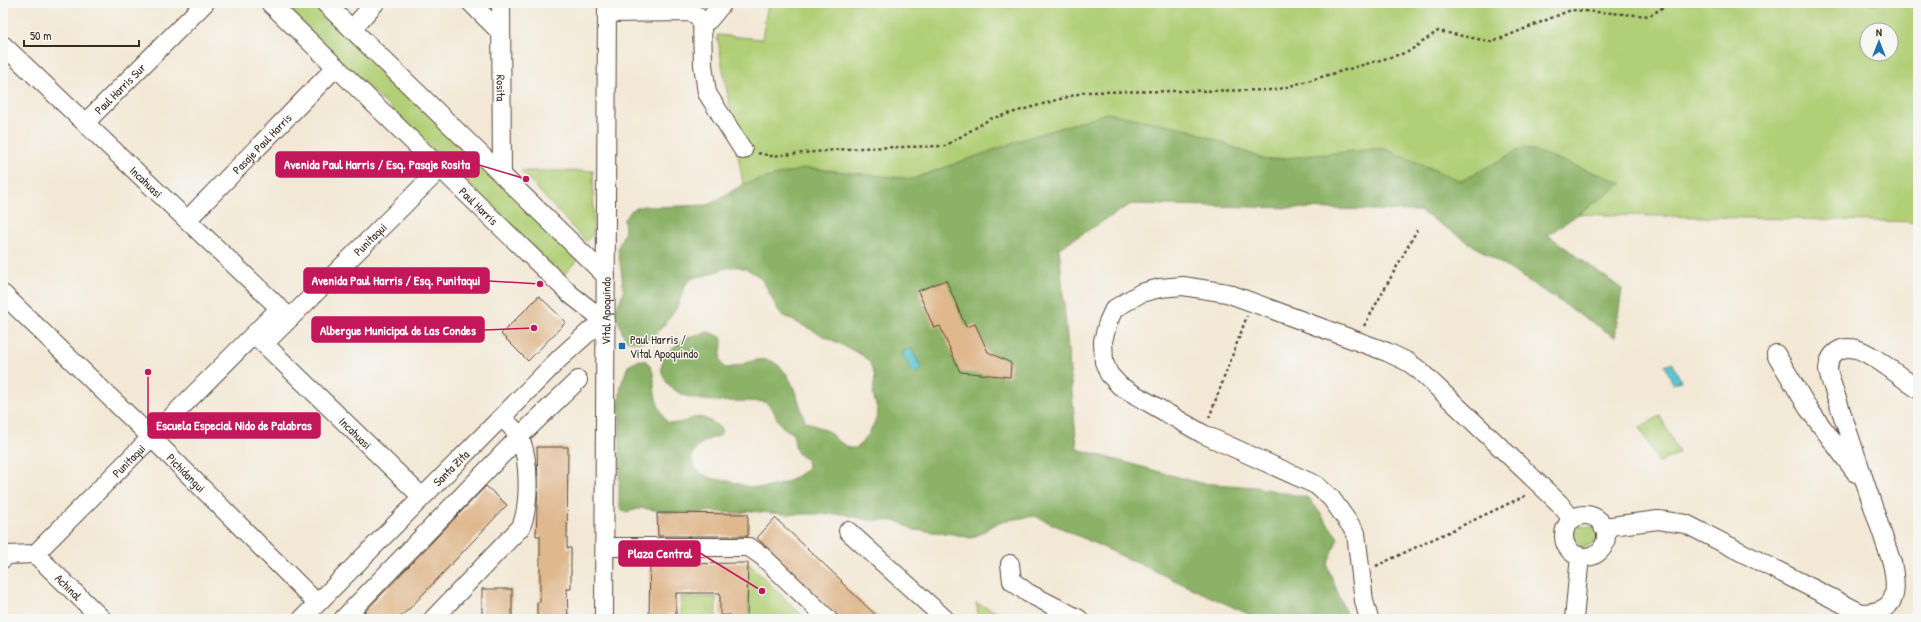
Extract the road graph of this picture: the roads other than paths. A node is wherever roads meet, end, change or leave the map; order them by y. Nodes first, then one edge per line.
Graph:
1 (205, 3) edge
2 (270, 3) edge
3 (326, 3) edge
4 (375, 3) edge
5 (471, 3) edge
6 (501, 3) edge
7 (723, 3) edge
8 (607, 8) edge
9 (646, 8) edge
10 (702, 23) junction
11 (352, 29) junction
12 (501, 33) junction
13 (3, 45) edge
14 (336, 67) junction
15 (85, 123) junction
16 (743, 150) road end
17 (441, 168) junction
18 (502, 174) junction
19 (186, 220) junction
20 (606, 276) junction
21 (3, 294) edge
22 (284, 313) junction
23 (606, 322) junction
24 (259, 339) junction
25 (1776, 354) dead end
26 (578, 380) dead end
27 (1918, 389) edge
28 (502, 417) junction
29 (151, 437) junction
30 (519, 437) junction
31 (1864, 485) junction
32 (422, 497) junction
33 (1572, 519) junction
34 (1603, 527) junction
35 (848, 531) dead end
36 (605, 547) junction
37 (35, 554) junction
38 (4, 555) edge
39 (1580, 556) junction
40 (1010, 564) dead end
41 (317, 603) junction
42 (102, 619) edge
43 (302, 619) edge
44 (343, 619) edge
45 (433, 619) edge
46 (604, 619) edge
47 (828, 619) edge
48 (945, 619) edge
49 (1078, 619) edge
50 (1369, 619) edge
51 (1574, 619) edge

1 - 15 street, Paul Harris Sur
2 - 14 street, Paul Harris
3 - 11 street
4 - 11 street
5 - 12 street
6 - 12 street, Rosita
7 - 10 street
8 - 9 street
8 - 20 street, Vital Apoquindo
9 - 10 street
10 - 16 street
11 - 18 street
12 - 18 street, Rosita
13 - 15 street, Incahuasi
14 - 17 street, Paul Harris
14 - 19 street, Pasaje Paul Harris
15 - 19 street, Incahuasi
17 - 22 street, Punitaqui
17 - 23 street, Paul Harris
18 - 20 street
19 - 22 street, Incahuasi
20 - 23 street, Vital Apoquindo
21 - 29 street, Pichidangui
22 - 24 street, Punitaqui
23 - 28 street, Santa Zita
23 - 36 street, Vital Apoquindo
24 - 29 street, Punitaqui
24 - 32 street, Incahuasi
25 - 31 street
26 - 30 street
27 - 31 street
28 - 30 street
28 - 32 street, Santa Zita
29 - 37 street, Punitaqui
29 - 41 street, Pichidangui
30 - 44 street
30 - 45 street
31 - 34 street
32 - 41 street, Santa Zita
33 - 34 street
33 - 39 street
33 - 50 street
34 - 39 street
35 - 48 street
36 - 46 street, Vital Apoquindo
36 - 47 street
37 - 38 street
37 - 42 street, Achinal
39 - 51 street
40 - 49 street
41 - 43 street, Santa Zita

